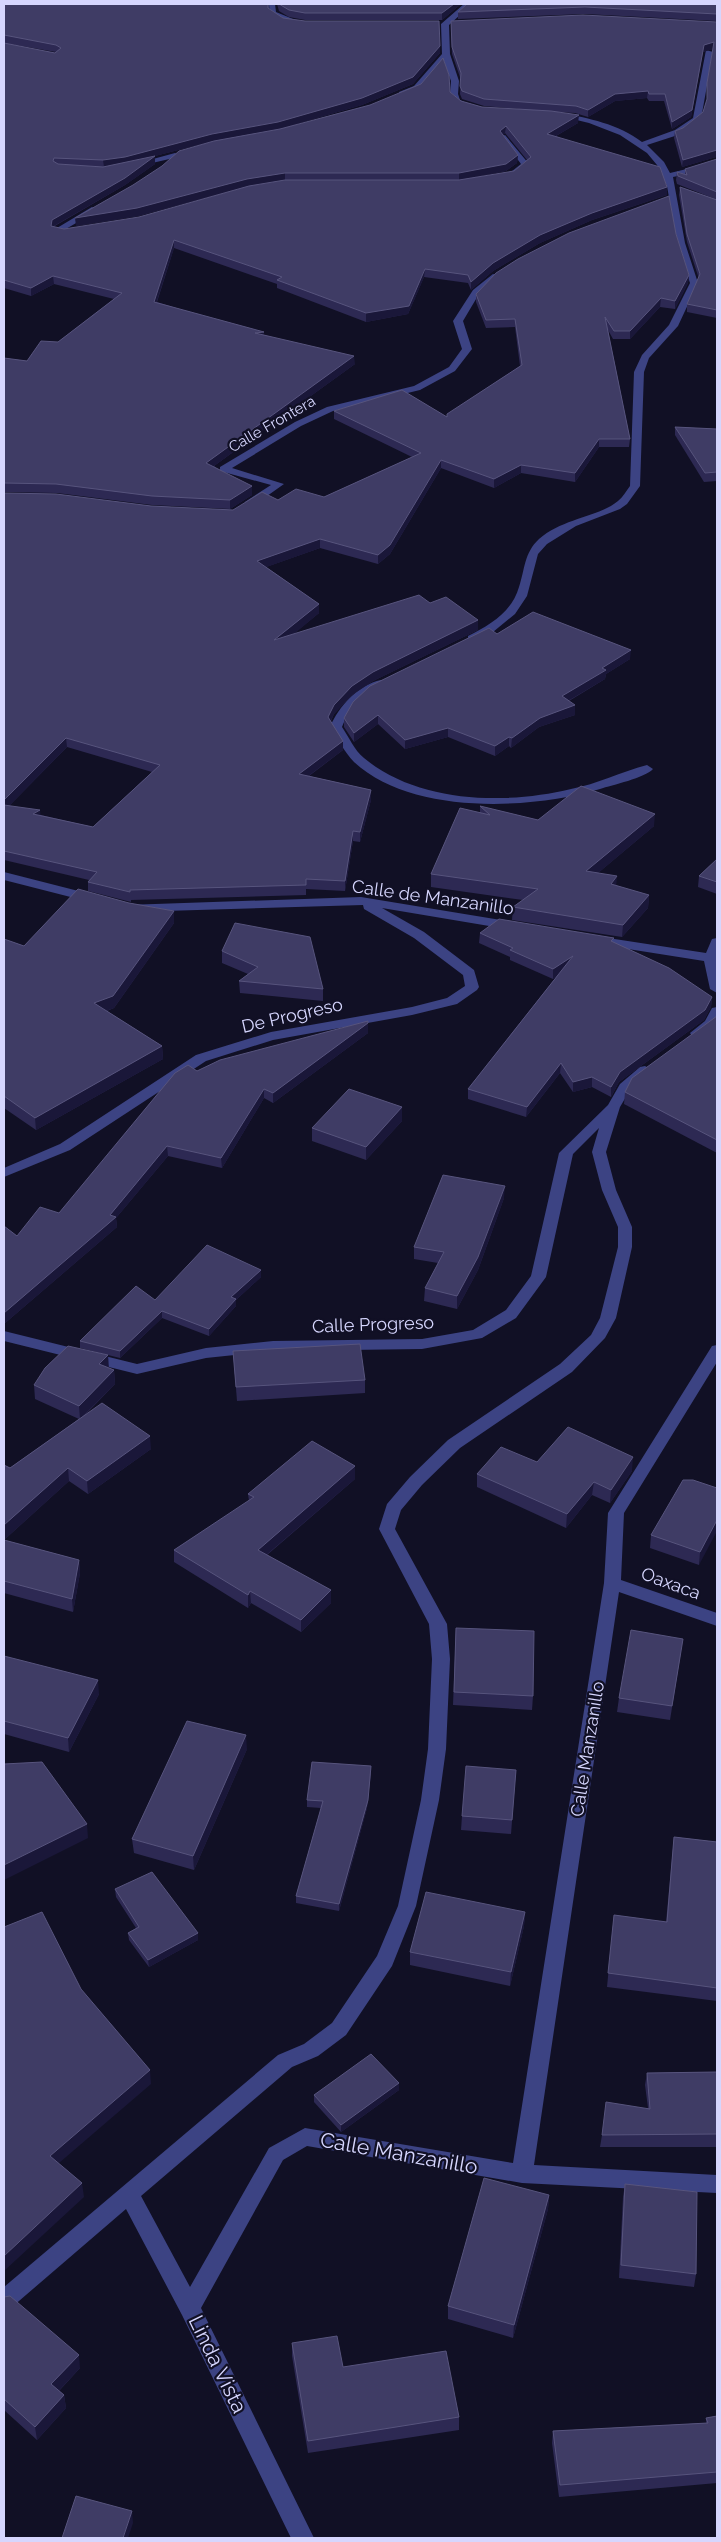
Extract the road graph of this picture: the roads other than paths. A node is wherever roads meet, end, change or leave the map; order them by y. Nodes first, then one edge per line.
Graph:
1 (272, 4) edge
2 (468, 4) edge
3 (295, 22) edge
4 (464, 22) edge
5 (435, 24) edge
6 (445, 24) junction
7 (709, 52) edge
8 (446, 54) junction
9 (392, 99) edge
10 (476, 109) edge
11 (554, 114) edge
12 (504, 137) edge
13 (643, 144) junction
14 (184, 152) edge
15 (175, 155) junction
16 (716, 163) edge
17 (126, 168) edge
18 (158, 170) edge
19 (668, 176) junction
20 (501, 177) edge
21 (104, 203) edge
22 (74, 230) edge
23 (503, 270) edge
24 (240, 509) edge
25 (460, 644) edge
26 (392, 677) edge
27 (647, 769) dead end
28 (4, 876) edge
29 (104, 901) edge
30 (361, 901) junction
31 (122, 906) edge
32 (526, 928) edge
33 (584, 938) edge
34 (717, 942) edge
35 (710, 958) junction
36 (717, 989) edge
37 (717, 1011) edge
38 (684, 1043) edge
39 (656, 1063) edge
40 (613, 1107) junction
41 (4, 1173) edge
42 (4, 1336) edge
43 (717, 1350) edge
44 (612, 1583) junction
45 (717, 1620) edge
46 (522, 2174) junction
47 (717, 2184) edge
48 (128, 2193) junction
49 (4, 2300) edge
50 (190, 2308) junction
51 (303, 2538) edge

1 - 3 street
2 - 6 street
4 - 6 street
5 - 6 street
6 - 8 street
7 - 13 street
8 - 9 street
8 - 10 street
11 - 13 street
12 - 20 street
13 - 19 street
14 - 15 street
15 - 17 street
15 - 18 street
16 - 19 street
19 - 25 street
21 - 22 street
23 - 24 street, Calle Frontera
26 - 27 street
28 - 29 street
30 - 31 street, Calle de Manzanillo
30 - 32 street, Calle de Manzanillo
30 - 41 street, De Progreso
33 - 35 street
34 - 35 street
35 - 36 street
37 - 38 street
39 - 40 street, Calle Progreso
40 - 42 street, Calle Progreso
40 - 48 street
43 - 44 street, Calle Manzanillo
44 - 45 street, Oaxaca
44 - 46 street, Calle Manzanillo
46 - 47 street, Calle Manzanillo
46 - 50 street, Calle Manzanillo
48 - 49 street
48 - 50 street, Linda Vista
50 - 51 street, Linda Vista

